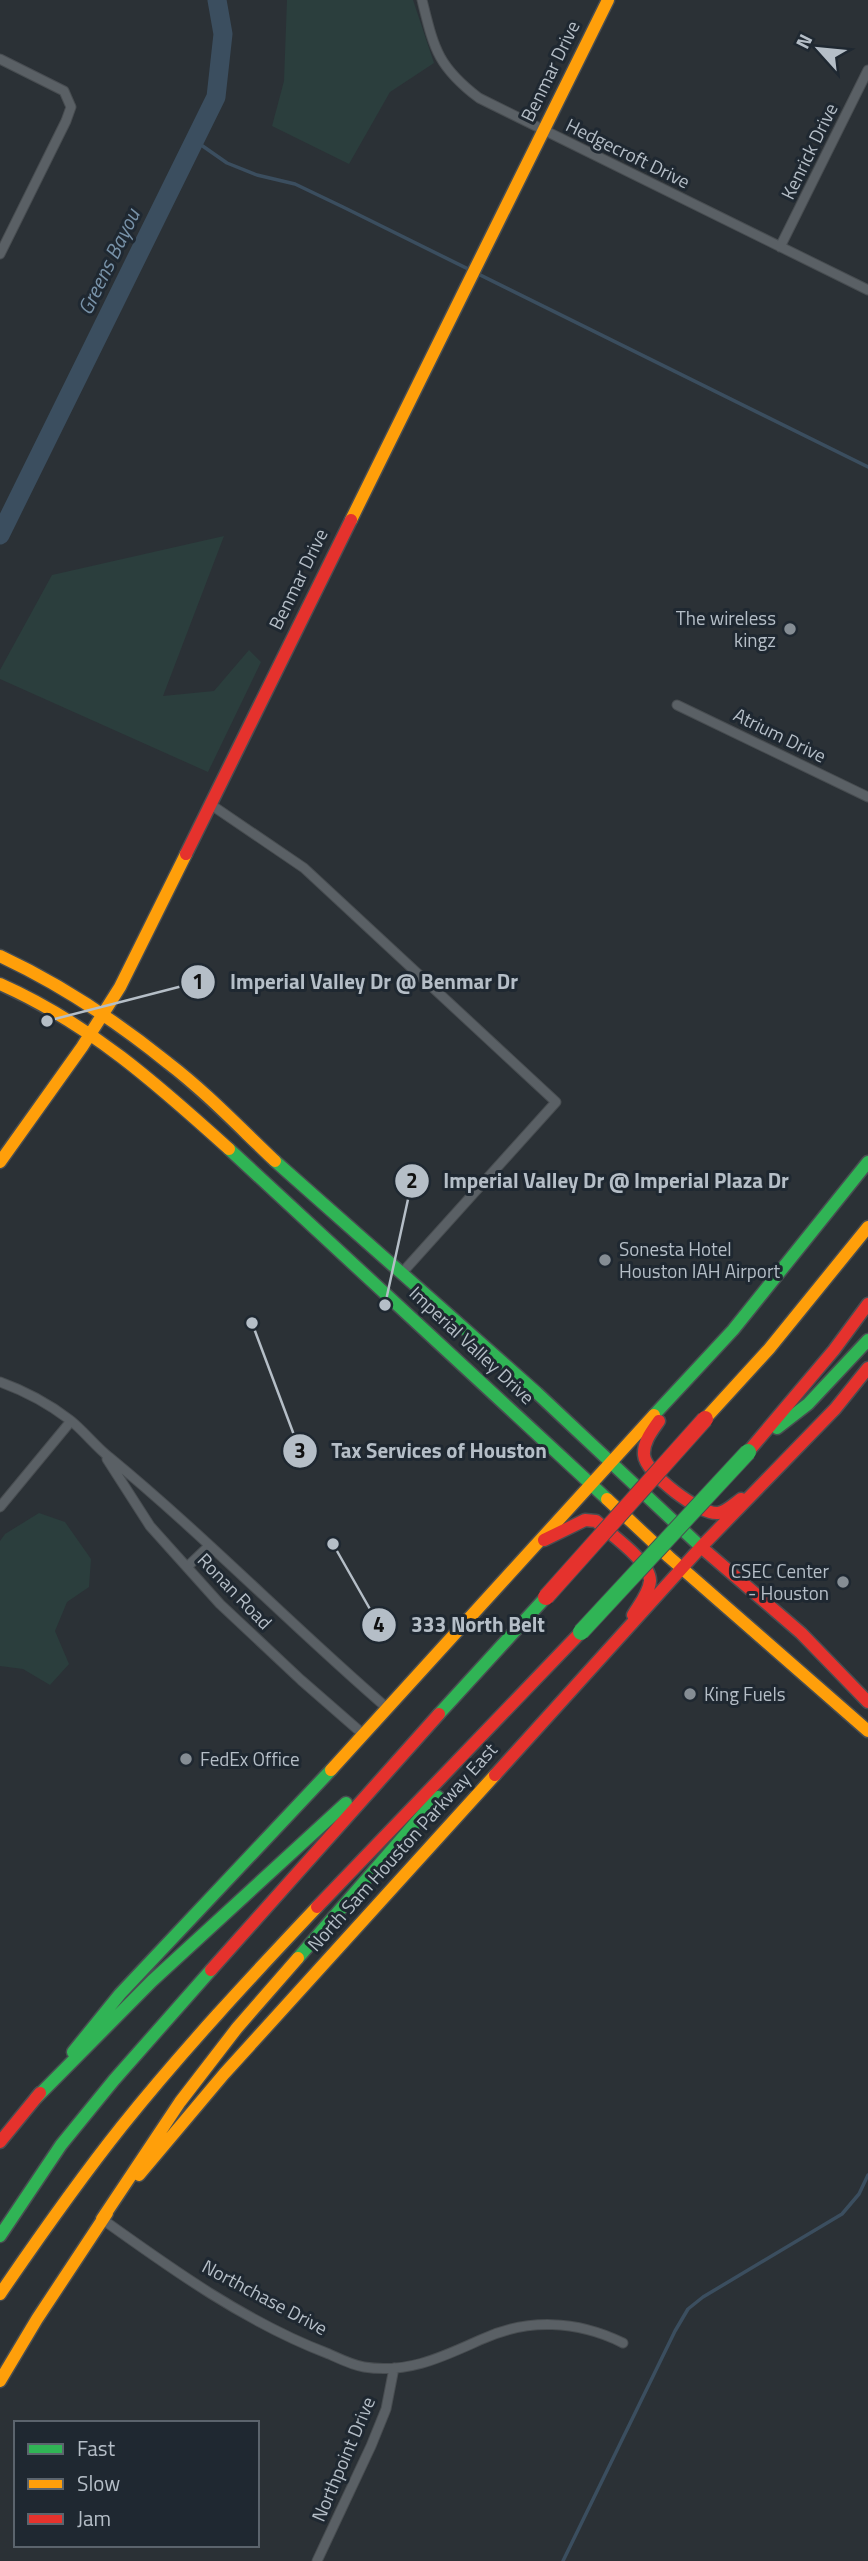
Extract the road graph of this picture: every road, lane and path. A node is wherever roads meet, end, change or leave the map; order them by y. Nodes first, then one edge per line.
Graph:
1 (422, 0) edge
2 (608, 0) edge
3 (0, 59) edge
4 (868, 70) edge
5 (543, 131) junction
6 (780, 247) junction
7 (0, 254) edge
8 (868, 290) edge
9 (677, 705) dead end
10 (868, 797) edge
11 (211, 804) junction
12 (0, 957) edge
13 (0, 984) edge
14 (103, 1014) junction
15 (90, 1034) junction
16 (0, 1162) edge
17 (868, 1162) edge
18 (868, 1210) edge
19 (868, 1227) edge
20 (401, 1274) junction
21 (821, 1288) junction
22 (868, 1304) edge
23 (439, 1307) junction
24 (422, 1326) junction
25 (868, 1340) edge
26 (868, 1368) edge
27 (0, 1382) edge
28 (678, 1391) junction
29 (71, 1421) junction
30 (102, 1452) junction
31 (748, 1452) junction
32 (612, 1463) junction
33 (591, 1486) junction
34 (756, 1491) junction
35 (0, 1507) edge
36 (535, 1544) junction
37 (209, 1546) junction
38 (701, 1547) junction
39 (187, 1567) junction
40 (682, 1569) junction
41 (614, 1645) junction
42 (863, 1696) edge
43 (513, 1704) junction
44 (387, 1708) junction
45 (840, 1708) junction
46 (868, 1731) edge
47 (364, 1735) junction
48 (410, 1745) junction
49 (36, 2098) junction
50 (139, 2104) junction
51 (2, 2134) edge
52 (102, 2218) junction
53 (0, 2236) edge
54 (0, 2294) edge
55 (0, 2308) edge
56 (623, 2343) dead end
57 (394, 2368) junction
58 (0, 2381) edge
59 (317, 2561) edge

1 - 5 street, Hedgecroft Drive
2 - 5 main road, Benmar Drive
3 - 7 street
4 - 6 street, Kenrick Drive
5 - 6 street, Hedgecroft Drive
5 - 11 main road, Benmar Drive
6 - 8 street, Hedgecroft Drive
9 - 10 street, Atrium Drive
11 - 14 main road, Benmar Drive
11 - 20 street
12 - 14 main road, Imperial Valley Drive
13 - 15 main road, Imperial Valley Drive
14 - 15 main road, Benmar Drive
14 - 20 main road, Imperial Valley Drive
15 - 16 main road, Benmar Drive
15 - 24 main road, Imperial Valley Drive
17 - 28 main road
18 - 21 main road
19 - 21 main road
20 - 23 main road, Imperial Valley Drive
21 - 48 main road, bridge
22 - 31 main road, North Sam Houston Parkway East
23 - 24 main road
23 - 32 main road, Imperial Valley Drive
24 - 33 main road, Imperial Valley Drive
25 - 31 main road
26 - 34 main road, North Sam Houston Parkway East
27 - 29 street, Ronan Road
28 - 32 main road
28 - 34 main road
29 - 30 street, Ronan Road
29 - 35 street
30 - 37 street, Ronan Road
30 - 39 street, Ronan Road
31 - 43 main road, North Sam Houston Parkway East, bridge
32 - 33 main road
32 - 38 main road, Imperial Valley Drive
33 - 36 main road
33 - 40 main road, Imperial Valley Drive
34 - 38 main road, North Sam Houston Parkway East
36 - 41 main road
36 - 44 main road
37 - 39 street
37 - 44 street, Ronan Road
38 - 40 main road, North Sam Houston Parkway East
38 - 42 main road, Imperial Valley Drive
39 - 47 street, Ronan Road
40 - 41 main road, North Sam Houston Parkway East
40 - 45 main road, Imperial Valley Drive
41 - 52 main road, North Sam Houston Parkway East
42 - 45 main road
43 - 50 main road, North Sam Houston Parkway East
43 - 52 main road
44 - 47 main road
45 - 46 main road, Imperial Valley Drive
47 - 49 main road
48 - 49 main road
48 - 53 main road
49 - 51 main road
50 - 54 main road, North Sam Houston Parkway East
50 - 55 main road
52 - 57 street, Northchase Drive
52 - 58 main road, North Sam Houston Parkway East
56 - 57 street, Northchase Drive
57 - 59 street, Northpoint Drive

